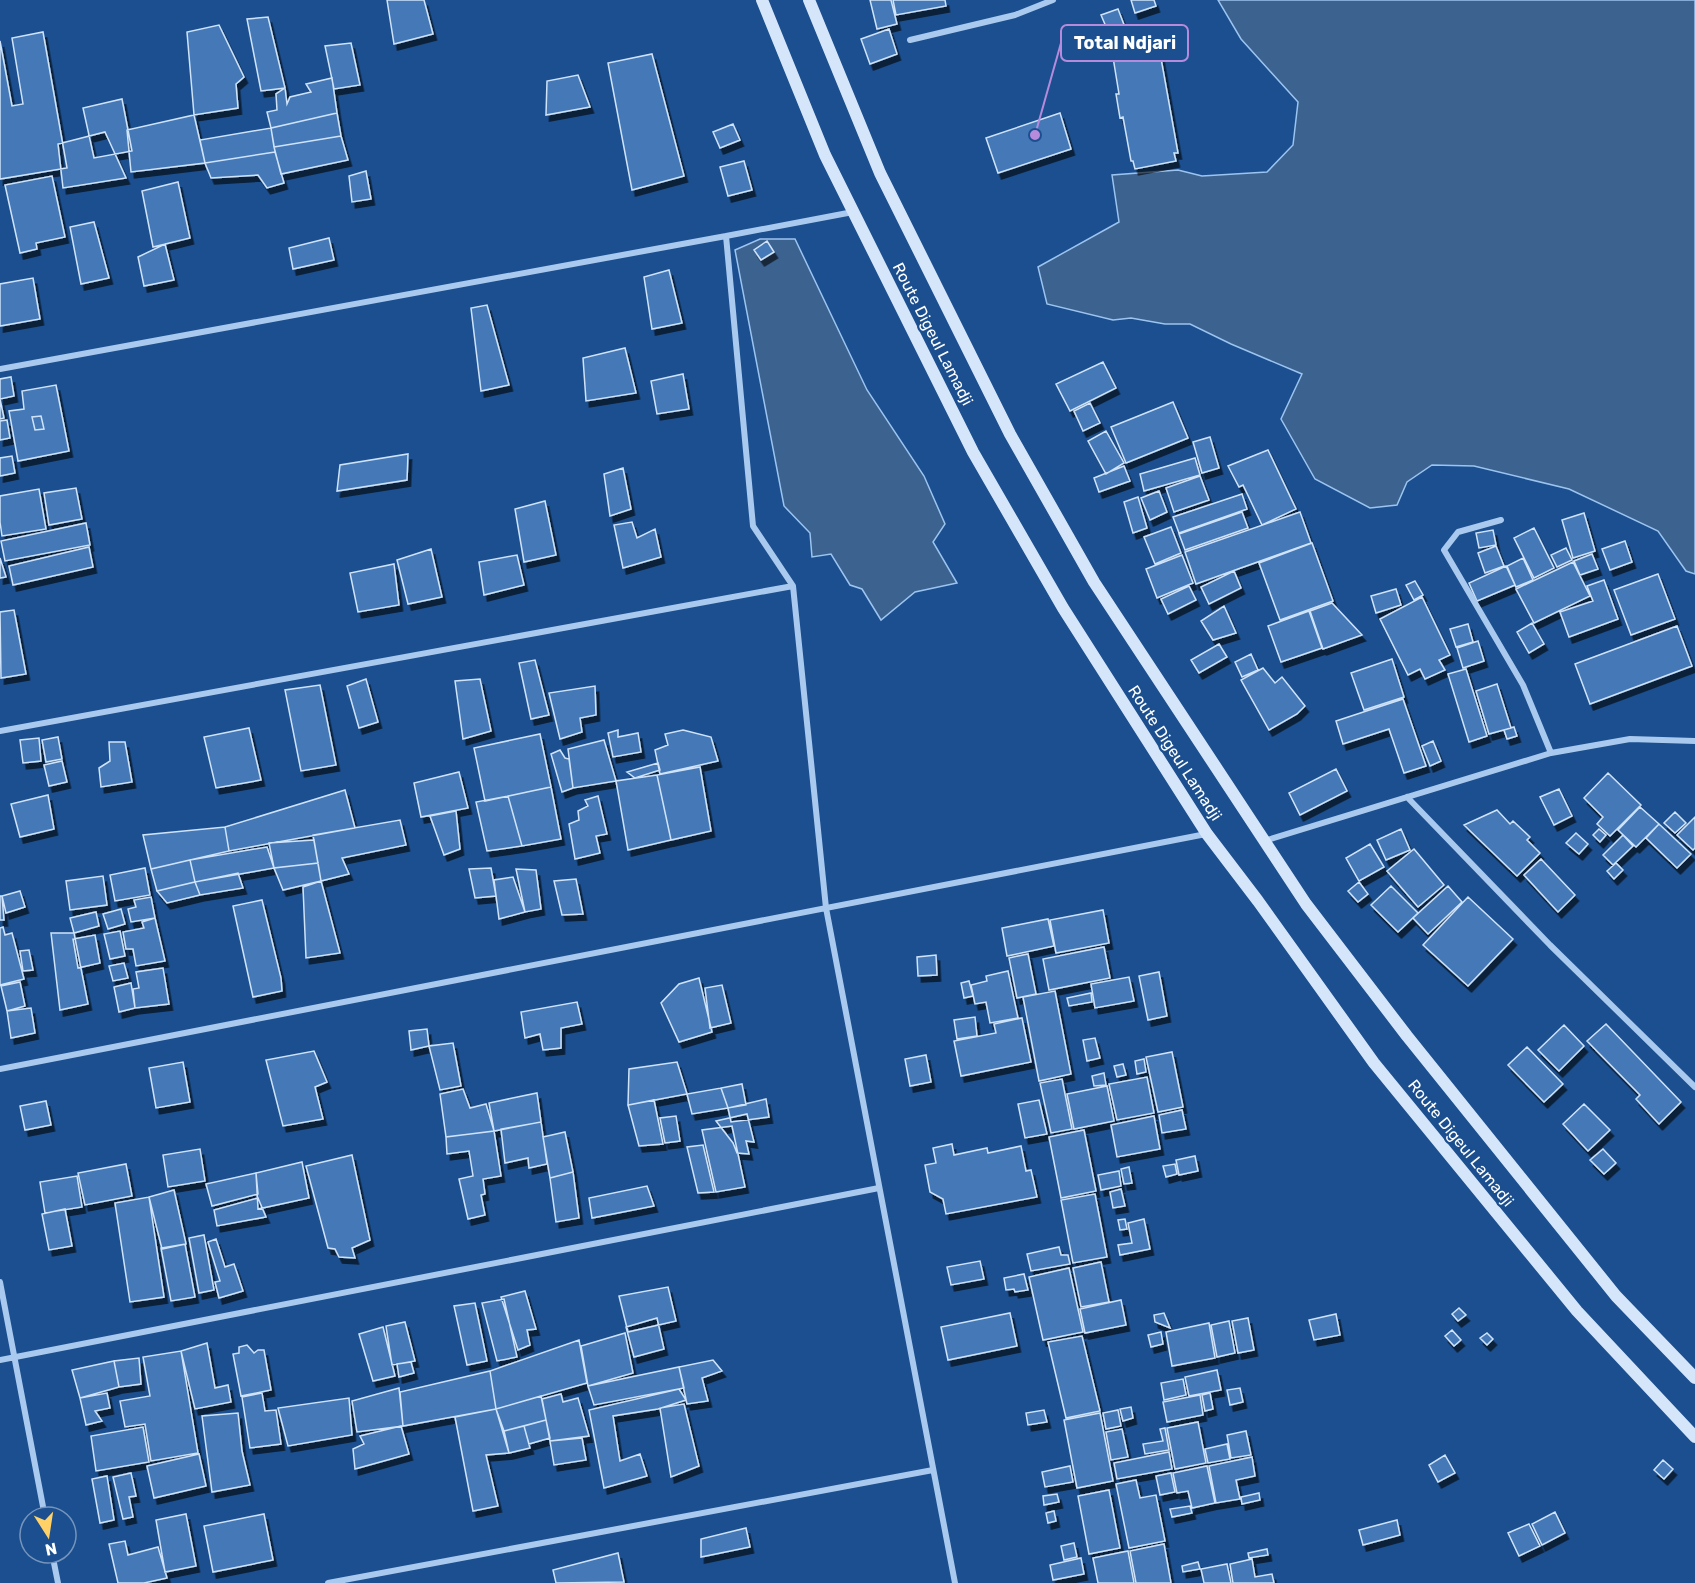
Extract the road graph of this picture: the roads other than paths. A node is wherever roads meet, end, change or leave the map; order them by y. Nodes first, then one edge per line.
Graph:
1 (762, 0) edge
2 (809, 0) edge
3 (1053, 0) edge
4 (910, 40) dead end
5 (853, 212) junction
6 (726, 236) junction
7 (0, 369) edge
8 (1501, 520) dead end
9 (793, 585) junction
10 (0, 731) edge
11 (1695, 741) edge
12 (1551, 753) junction
13 (1407, 797) junction
14 (1207, 834) junction
15 (1264, 842) junction
16 (826, 908) junction
17 (0, 1068) edge
18 (1695, 1087) edge
19 (879, 1188) junction
20 (0, 1282) edge
21 (15, 1357) junction
22 (0, 1360) edge
23 (1695, 1378) edge
24 (1695, 1437) edge
25 (933, 1470) junction
26 (43, 1505) edge
27 (54, 1565) edge
28 (58, 1583) edge
29 (328, 1583) edge
30 (955, 1583) edge

1 - 5 main road, Route Digeul Lamadji
2 - 15 main road
3 - 4 street
5 - 6 street
5 - 14 main road, Route Digeul Lamadji
6 - 7 street
6 - 9 street
8 - 12 street
9 - 10 street
9 - 16 street
11 - 12 street
12 - 13 street
13 - 15 street
13 - 18 street
14 - 16 street
14 - 24 main road, Route Digeul Lamadji
15 - 23 main road
16 - 17 street
16 - 19 street
19 - 21 street
19 - 25 street
20 - 21 street
21 - 22 street
21 - 26 street
25 - 29 street
25 - 30 street
27 - 28 street

